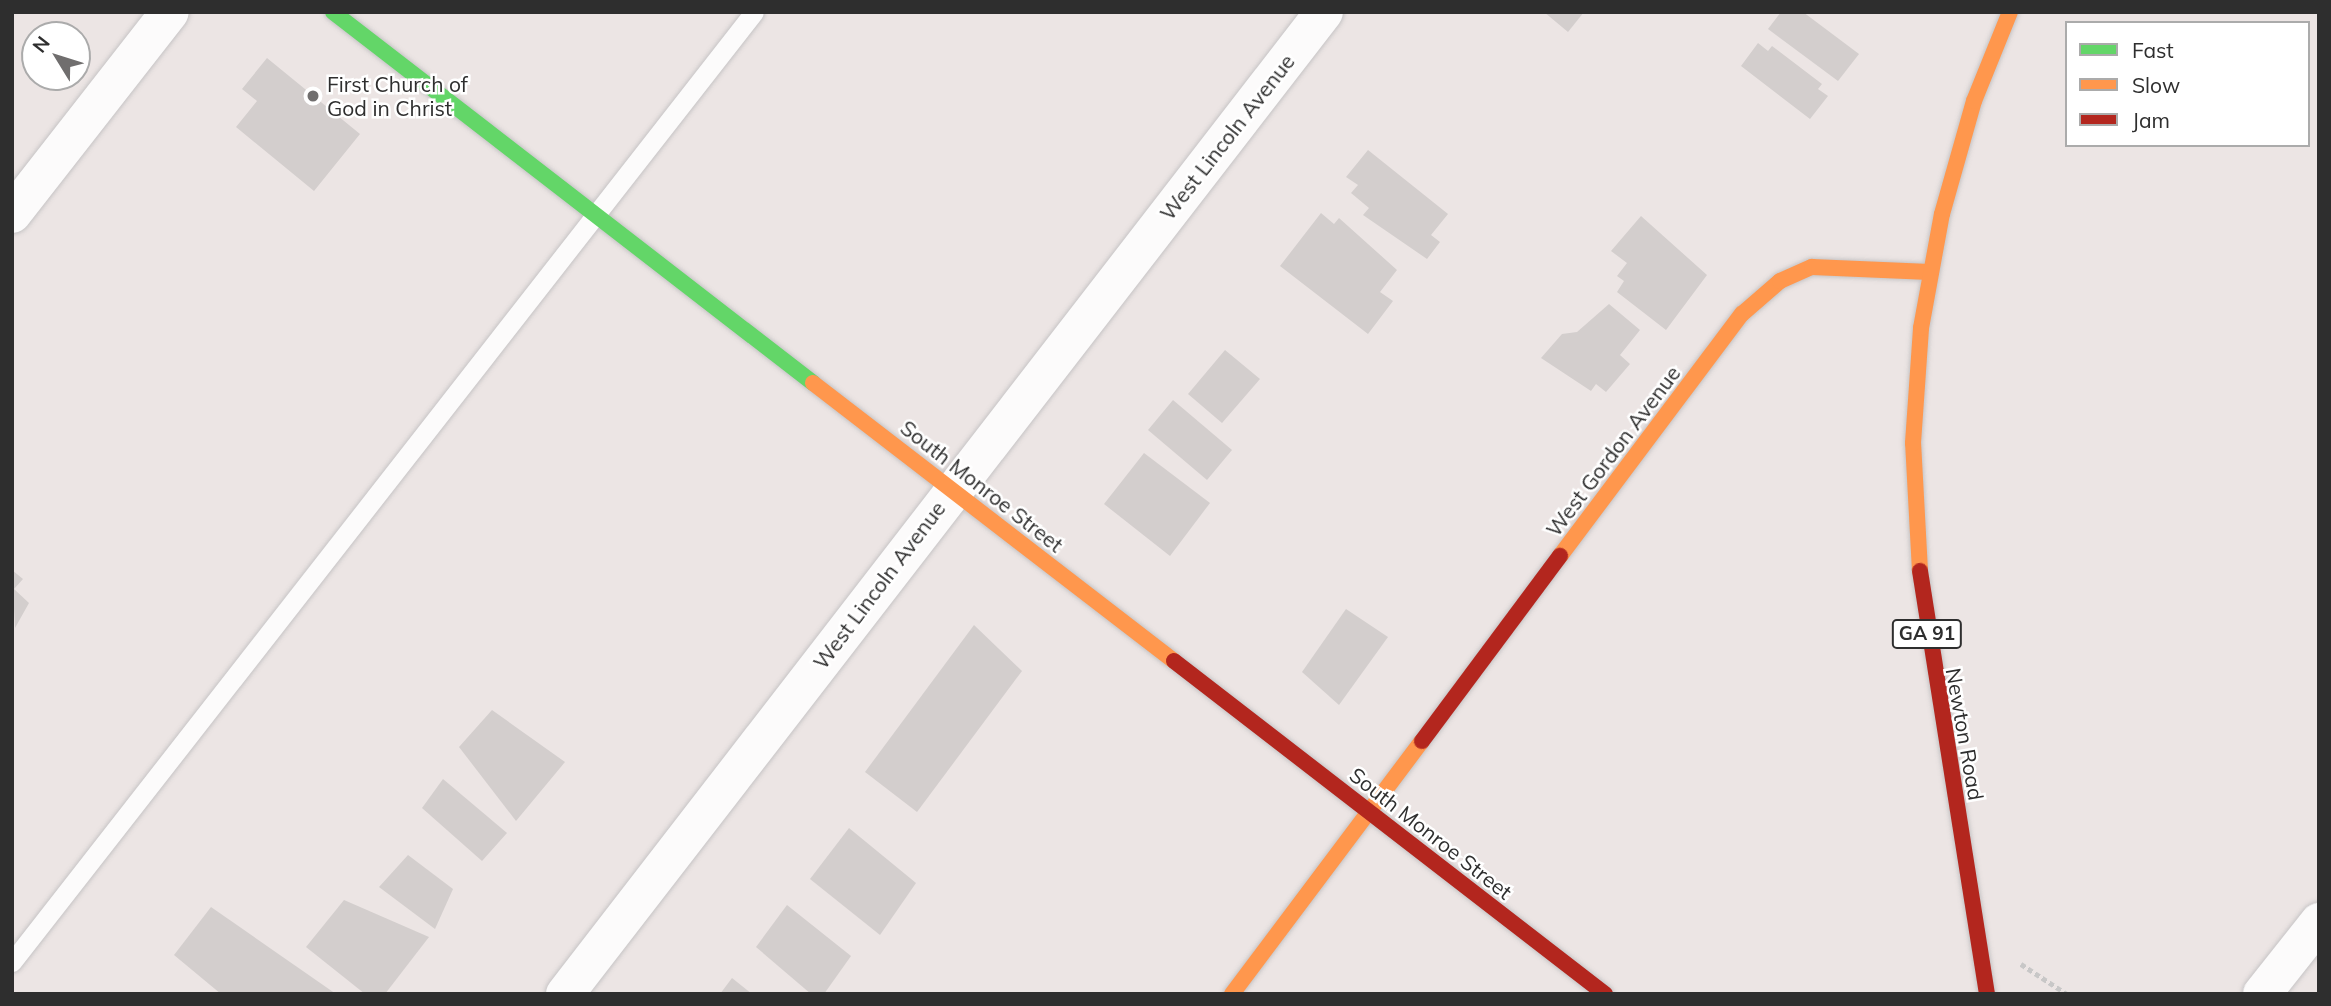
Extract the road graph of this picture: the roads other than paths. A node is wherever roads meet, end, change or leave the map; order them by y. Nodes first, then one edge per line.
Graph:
1 (170, 12) edge
2 (333, 12) edge
3 (754, 12) edge
4 (1324, 12) edge
5 (2010, 12) edge
6 (12, 214) edge
7 (596, 214) junction
8 (1930, 272) junction
9 (951, 489) junction
10 (1370, 812) junction
11 (2319, 922) edge
12 (12, 962) edge
13 (565, 994) edge
14 (1232, 994) edge
15 (1605, 994) edge
16 (1987, 994) edge
17 (2262, 994) edge

1 - 6 street
2 - 7 main road, South Monroe Street
3 - 7 lane
4 - 9 street, West Lincoln Avenue
5 - 8 main road, GA 91
7 - 9 main road, South Monroe Street
7 - 12 lane
8 - 10 main road, West Gordon Avenue
8 - 16 main road, Newton Road / GA 91
9 - 10 main road, South Monroe Street
9 - 13 street, West Lincoln Avenue
10 - 14 main road, West Gordon Avenue
10 - 15 main road, South Monroe Street
11 - 17 street

